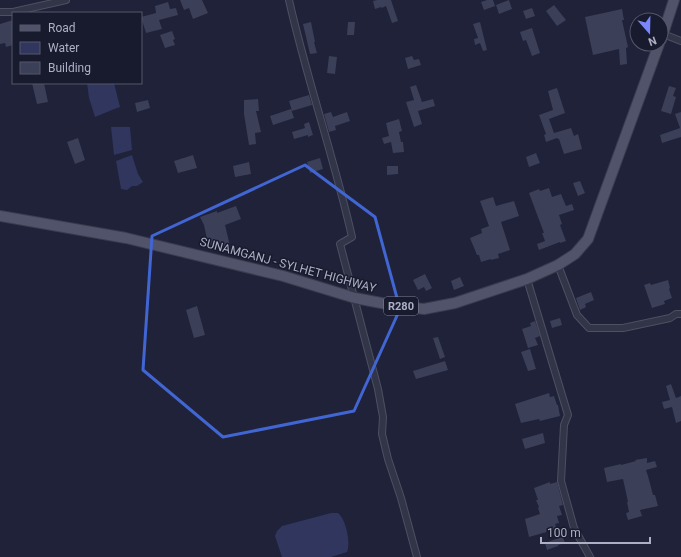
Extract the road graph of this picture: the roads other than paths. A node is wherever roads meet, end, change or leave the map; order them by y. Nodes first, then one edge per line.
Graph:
1 (66, 0) edge
2 (289, 0) edge
3 (674, 0) edge
4 (0, 12) edge
5 (669, 15) edge
6 (669, 38) edge
7 (681, 41) edge
8 (656, 52) edge
9 (0, 216) edge
10 (558, 266) junction
11 (527, 279) junction
12 (355, 298) junction
13 (681, 314) edge
14 (417, 557) edge
15 (590, 557) edge

1 - 4 street
2 - 12 street
3 - 5 main road
6 - 7 street
8 - 10 main road, SUNAMGANJ - SYLHET HIGHWAY / R280
9 - 12 main road, SUNAMGANJ - SYLHET HIGHWAY / R280
10 - 11 main road, SUNAMGANJ - SYLHET HIGHWAY / R280
10 - 13 street
11 - 12 main road, SUNAMGANJ - SYLHET HIGHWAY / R280
11 - 15 street
12 - 14 street

